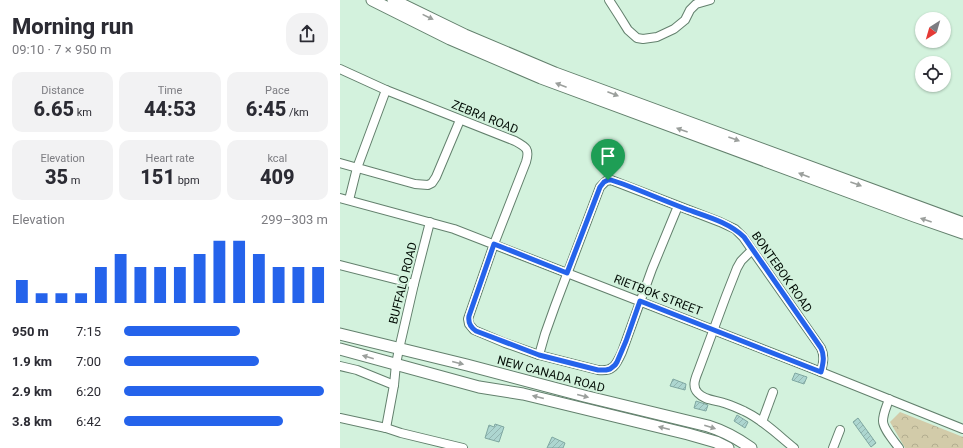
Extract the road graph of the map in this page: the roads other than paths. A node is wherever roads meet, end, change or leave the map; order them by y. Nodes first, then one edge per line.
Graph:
1 (372, 0) edge
2 (393, 0) edge
3 (609, 0) edge
4 (710, 0) edge
5 (340, 69) edge
6 (386, 90) junction
7 (460, 120) junction
8 (340, 163) edge
9 (357, 168) junction
10 (340, 198) edge
11 (349, 200) junction
12 (678, 206) junction
13 (430, 222) junction
14 (963, 223) edge
15 (963, 233) edge
16 (494, 244) junction
17 (752, 250) junction
18 (340, 265) edge
19 (567, 273) junction
20 (414, 284) junction
21 (640, 301) junction
22 (713, 330) junction
23 (340, 334) edge
24 (340, 349) edge
25 (399, 349) junction
26 (539, 355) junction
27 (396, 364) junction
28 (340, 366) edge
29 (821, 372) junction
30 (394, 385) junction
31 (773, 392) dead end
32 (889, 399) junction
33 (340, 418) edge
34 (762, 422) junction
35 (386, 428) junction
36 (963, 429) edge
37 (840, 430) dead end
38 (463, 448) edge
39 (728, 448) edge
40 (751, 448) edge
41 (794, 448) edge
42 (833, 448) edge
43 (899, 448) edge

15 -> 1 main road
2 -> 14 main road
3 - 4 street
5 - 6 street, ZEBRA ROAD
6 - 7 street, ZEBRA ROAD
6 - 9 street
7 - 9 street
7 - 16 street, ZEBRA ROAD
8 - 9 street
9 - 11 street
10 - 11 street, RIETBOK STREET
11 - 13 street, RIETBOK STREET
12 - 17 street, BONTEBOK ROAD
12 - 19 street, BONTEBOK ROAD
12 - 21 street
13 - 16 street, RIETBOK STREET
13 - 20 street, BUFFALO ROAD
16 - 19 street, RIETBOK STREET
16 - 26 street
17 - 22 street
17 - 29 street, BONTEBOK ROAD
18 - 20 street
19 - 21 street, RIETBOK STREET
19 - 26 street
20 - 25 street, BUFFALO ROAD
21 - 22 street, RIETBOK STREET
21 - 26 street
22 - 29 street, RIETBOK STREET
22 - 34 street
23 - 25 main road, NEW CANADA ROAD
27 -> 24 main road, NEW CANADA ROAD
25 - 27 street, BUFFALO ROAD
25 -> 40 main road, NEW CANADA ROAD
27 - 30 street, BUFFALO ROAD
39 -> 27 main road, NEW CANADA ROAD
28 - 30 street
29 - 32 street, RIETBOK STREET
30 - 35 street, BUFFALO ROAD
31 - 34 street
32 - 36 street, RIETBOK STREET
32 - 43 street
33 - 35 street
34 - 41 street
35 - 38 street
37 - 42 street

